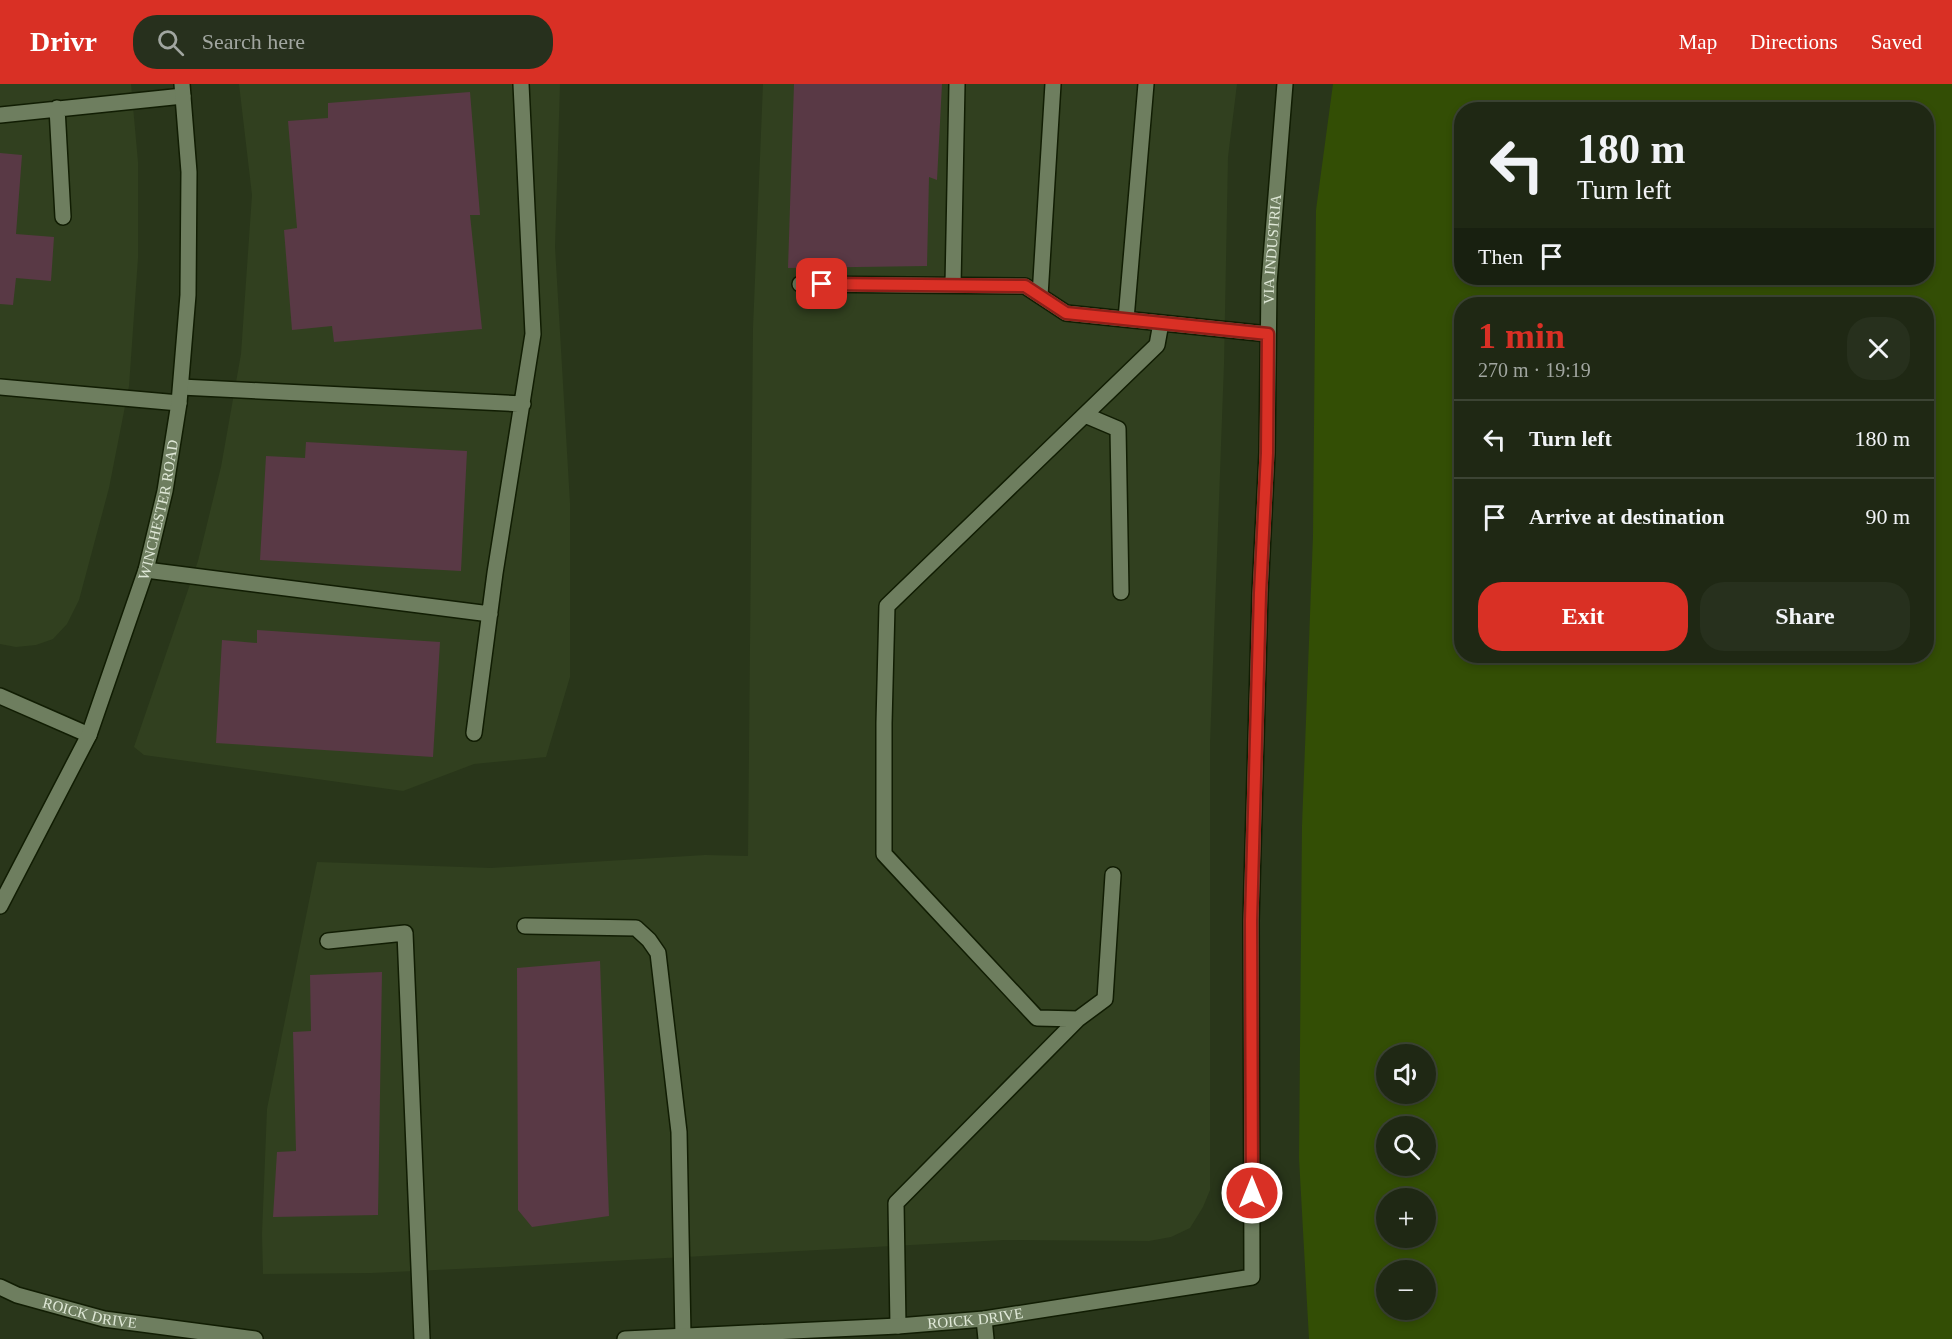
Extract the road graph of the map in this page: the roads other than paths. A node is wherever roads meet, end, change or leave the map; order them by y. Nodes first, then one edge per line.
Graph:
1 (521, 84) edge
2 (957, 84) edge
3 (1053, 84) edge
4 (1146, 84) edge
5 (1285, 84) edge
6 (183, 90) edge
7 (57, 108) junction
8 (0, 114) edge
9 (63, 217) dead end
10 (800, 284) dead end
11 (952, 285) junction
12 (1040, 296) junction
13 (1126, 319) junction
14 (1161, 323) junction
15 (1268, 334) junction
16 (0, 387) edge
17 (181, 387) junction
18 (179, 403) junction
19 (524, 404) junction
20 (1085, 414) junction
21 (146, 570) junction
22 (1121, 592) dead end
23 (490, 614) junction
24 (0, 696) edge
25 (474, 733) dead end
26 (89, 735) junction
27 (1113, 875) dead end
28 (0, 906) edge
29 (525, 926) dead end
30 (328, 940) dead end
31 (1078, 1019) junction
32 (1252, 1277) joint
33 (0, 1287) edge
34 (984, 1319) junction
35 (898, 1326) junction
36 (683, 1336) junction
37 (727, 1337) edge
38 (255, 1339) edge
39 (422, 1339) edge
40 (625, 1339) edge
41 (986, 1339) edge

1 - 19 street
2 - 11 street
3 - 12 street
4 - 13 street
5 - 15 street, VIA INDUSTRIA
6 - 7 street
6 - 17 street, WINCHESTER ROAD
7 - 8 street
7 - 9 street
10 - 11 street
11 - 12 street
12 - 13 street
13 - 14 street
14 - 15 street
14 - 20 street
15 - 32 street, VIA INDUSTRIA
16 - 18 street
17 - 18 street, WINCHESTER ROAD
17 - 19 street
18 - 21 street, WINCHESTER ROAD
19 - 23 street
20 - 22 street
20 - 31 street
21 - 23 street
21 - 26 street, WINCHESTER ROAD
23 - 25 street
24 - 26 street
26 - 28 street, WINCHESTER ROAD
27 - 31 street
29 - 36 street
30 - 39 street
31 - 35 street
32 - 34 street, ROICK DRIVE
33 - 38 street, ROICK DRIVE
34 - 35 street, ROICK DRIVE
34 - 41 street
35 - 37 street, ROICK DRIVE
36 - 37 street, ROICK DRIVE
36 - 40 street, ROICK DRIVE

